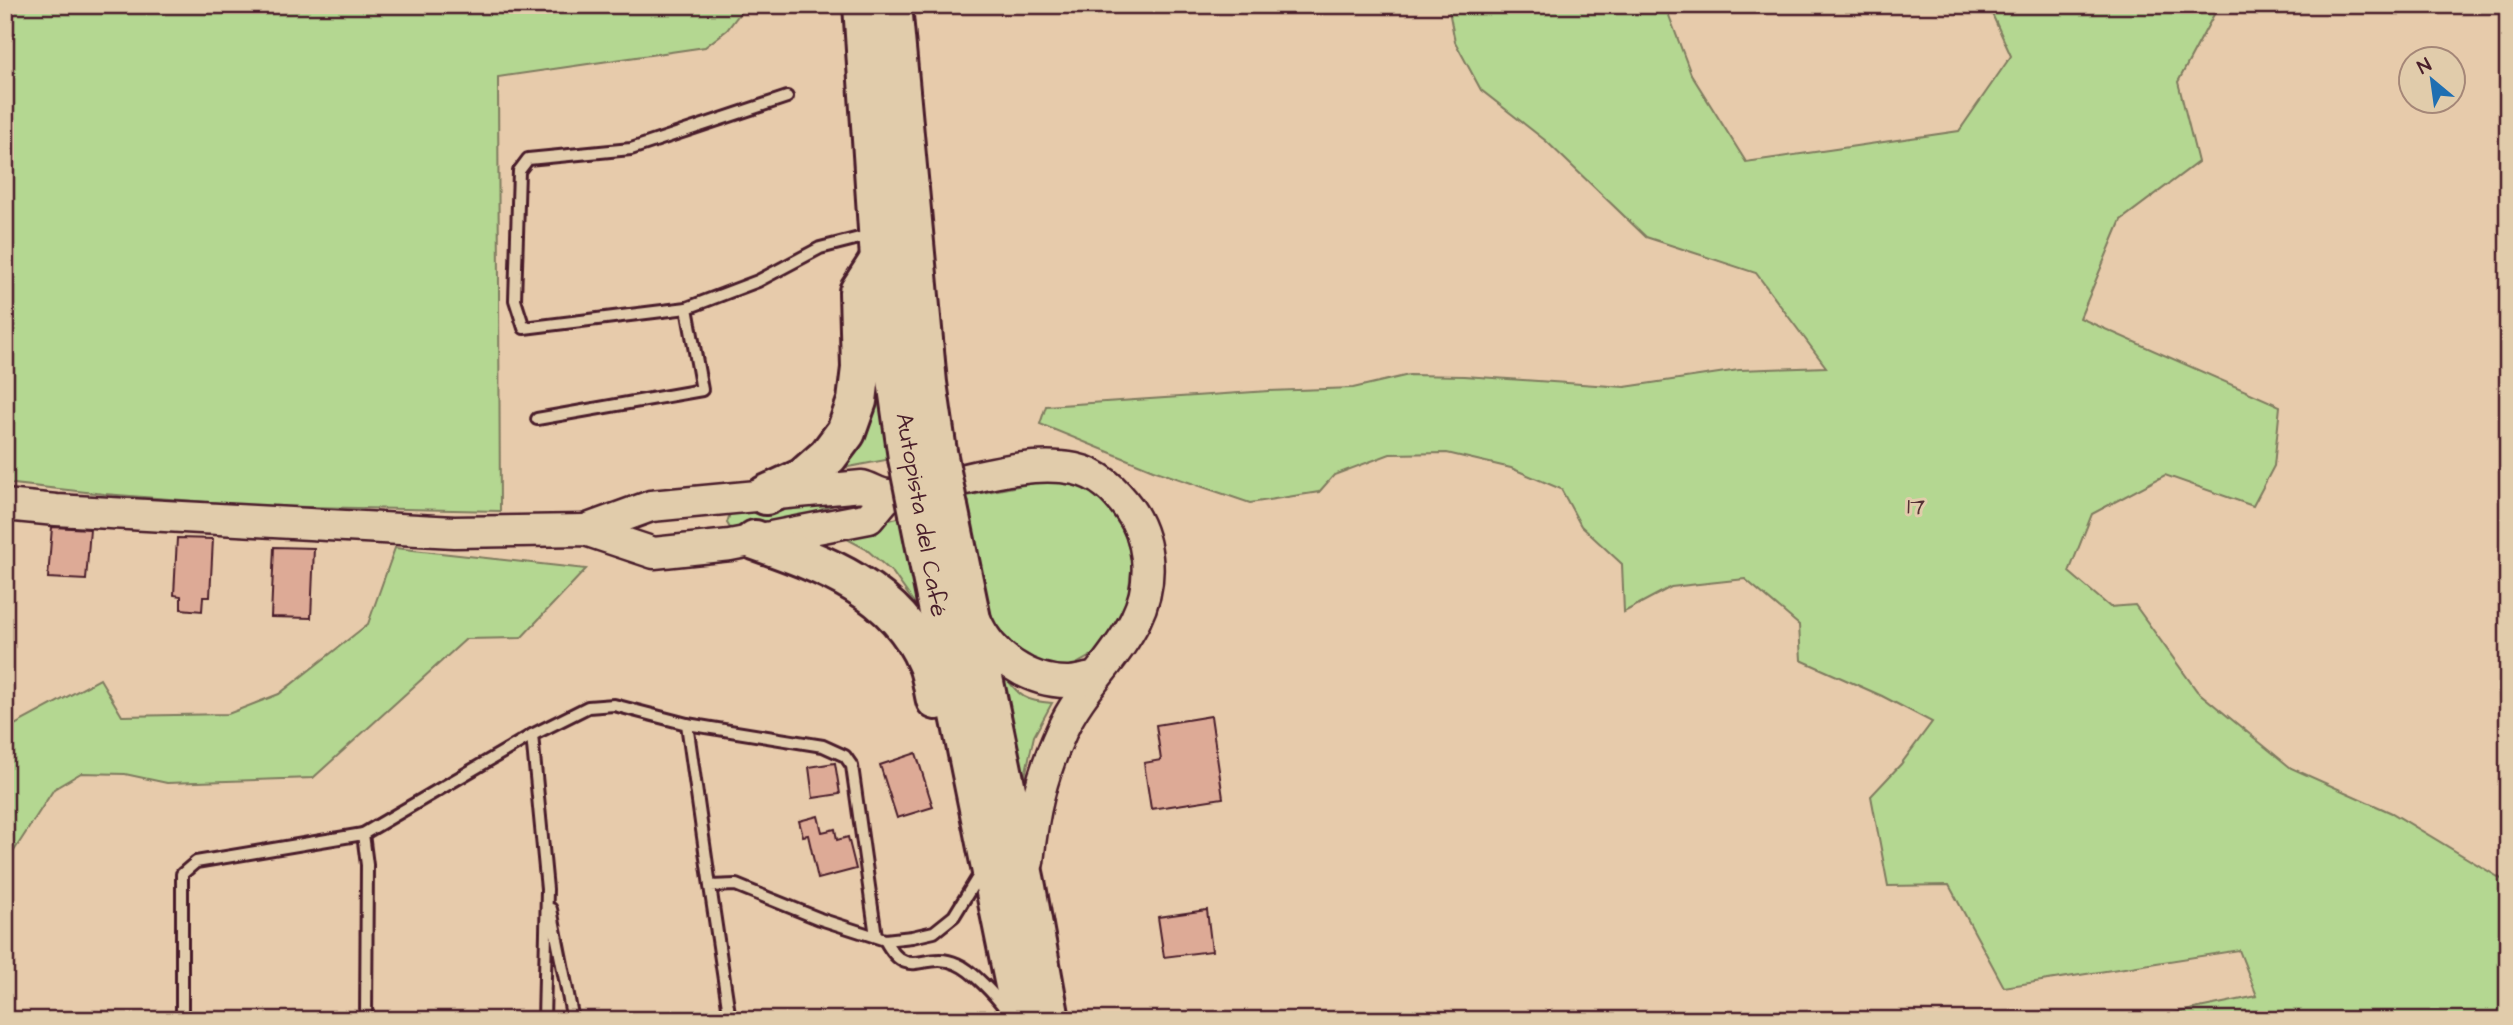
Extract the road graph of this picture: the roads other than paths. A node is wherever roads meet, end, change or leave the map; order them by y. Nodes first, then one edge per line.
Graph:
1 (863, 5) edge
2 (892, 5) edge
3 (787, 97) dead end
4 (879, 246) junction
5 (687, 308) junction
6 (537, 419) dead end
7 (923, 455) junction
8 (748, 497) junction
9 (5, 505) edge
10 (918, 505) junction
11 (585, 530) junction
12 (742, 543) junction
13 (967, 602) junction
14 (1094, 678) junction
15 (687, 723) junction
16 (532, 735) junction
17 (965, 741) junction
18 (363, 834) junction
19 (989, 858) junction
20 (710, 886) junction
21 (1026, 887) junction
22 (547, 889) junction
23 (881, 938) junction
24 (182, 1020) edge
25 (366, 1020) edge
26 (544, 1020) edge
27 (573, 1020) edge
28 (730, 1020) edge
29 (1013, 1020) edge
30 (1021, 1020) edge
31 (1051, 1020) edge

1 - 4 highway, Autopista del Café
2 - 7 highway, Autopista del Café
3 - 5 lane
4 - 5 lane
4 - 7 highway, Autopista del Café
4 - 8 highway
5 - 6 lane
7 - 10 highway, Autopista del Café, bridge
8 - 10 street
8 - 11 street
8 - 12 street
9 - 11 street
10 - 12 street
10 - 13 highway, Autopista del Café
10 - 14 street
10 - 17 highway, Autopista del Café
11 - 12 street
12 - 17 highway
13 - 14 street
13 - 21 highway, Autopista del Café
14 - 21 street
15 - 16 lane
15 - 20 lane
15 - 23 lane
16 - 18 lane
16 - 22 lane
17 - 19 highway, Autopista del Café
18 - 24 lane
18 - 25 lane
19 - 23 lane
19 - 30 highway, Autopista del Café
20 - 23 lane
20 - 28 lane
21 - 31 highway, Autopista del Café
22 - 26 lane
22 - 27 lane
23 - 29 lane

